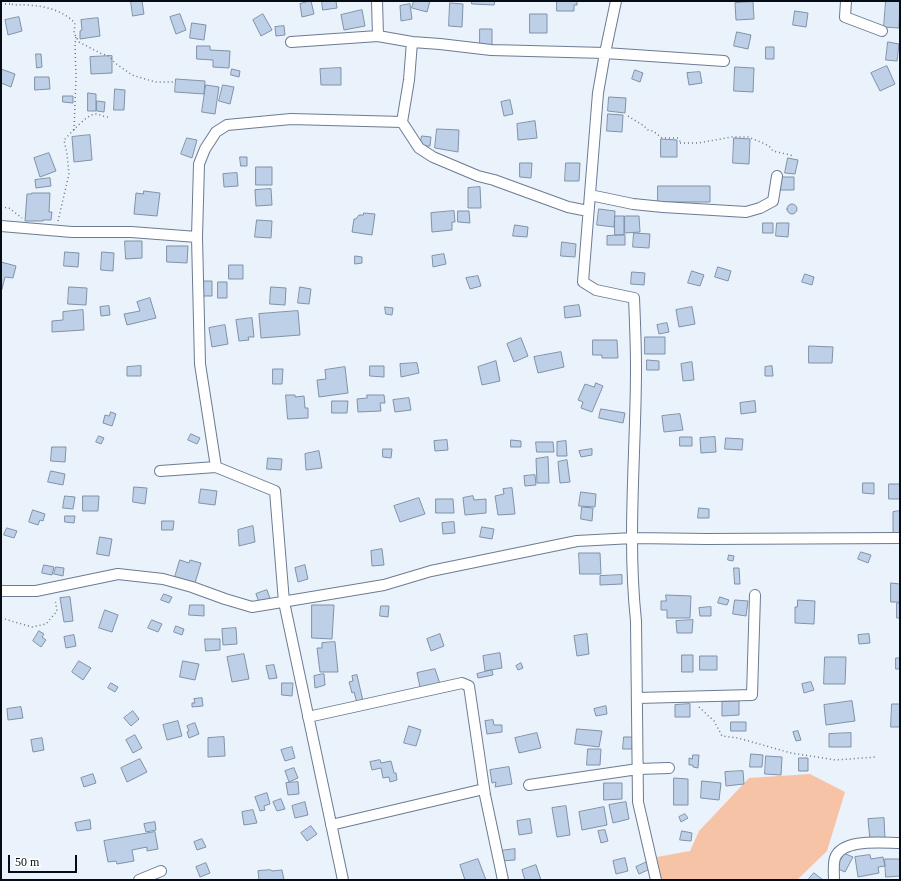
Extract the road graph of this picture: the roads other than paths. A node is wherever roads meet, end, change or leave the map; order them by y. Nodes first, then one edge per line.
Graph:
1 (377, 1) edge
2 (616, 1) edge
3 (846, 1) edge
4 (882, 31) dead end
5 (378, 36) junction
6 (291, 42) dead end
7 (412, 42) junction
8 (604, 53) junction
9 (724, 61) dead end
10 (402, 122) junction
11 (777, 176) dead end
12 (590, 195) junction
13 (588, 212) junction
14 (1, 226) edge
15 (197, 237) junction
16 (216, 467) junction
17 (160, 471) dead end
18 (633, 538) junction
19 (900, 538) edge
20 (1, 591) edge
21 (755, 594) dead end
22 (284, 602) junction
23 (637, 698) junction
24 (308, 717) junction
25 (669, 768) dead end
26 (638, 769) junction
27 (529, 785) dead end
28 (484, 789) junction
29 (331, 825) junction
30 (900, 843) edge
31 (160, 871) dead end
32 (139, 880) edge
33 (343, 880) edge
34 (503, 880) edge
35 (656, 880) edge
36 (834, 880) edge

1 - 5 street
2 - 8 street
3 - 4 street
5 - 6 street
5 - 7 street
7 - 8 street
7 - 10 street
8 - 9 street
8 - 12 street
10 - 13 street
10 - 15 street
11 - 12 street
12 - 13 street
13 - 18 street
14 - 15 street
15 - 16 street
16 - 17 street
16 - 22 street
18 - 19 street
18 - 22 street
18 - 23 street
20 - 22 street
21 - 23 street
22 - 24 street
23 - 26 street
24 - 28 street
24 - 29 street
25 - 26 street
26 - 27 street
26 - 35 street
28 - 29 street
28 - 34 street
29 - 33 street
30 - 36 street
31 - 32 street

